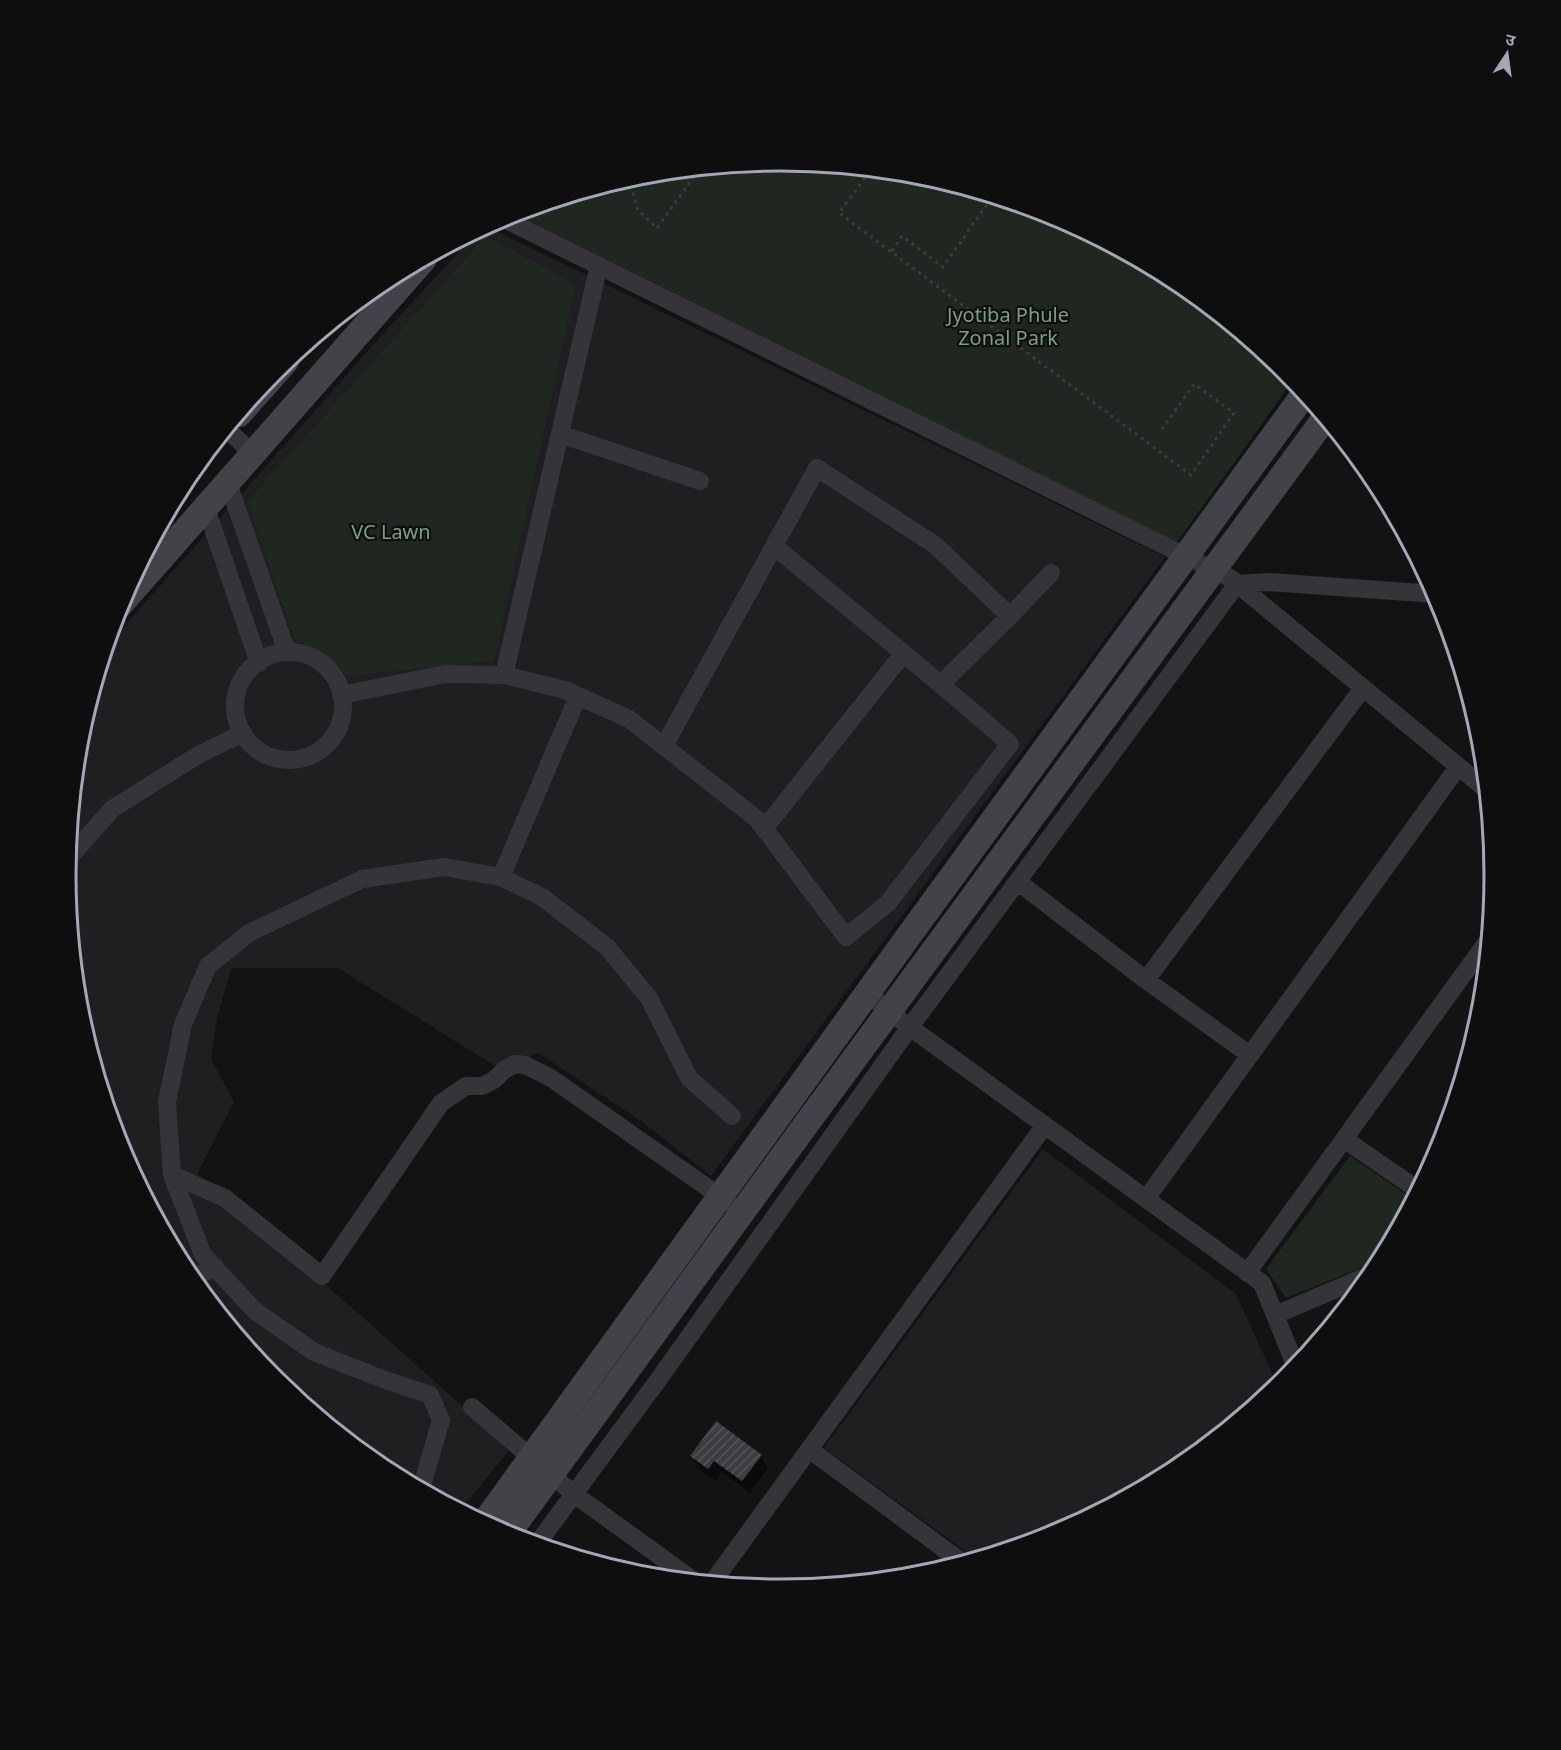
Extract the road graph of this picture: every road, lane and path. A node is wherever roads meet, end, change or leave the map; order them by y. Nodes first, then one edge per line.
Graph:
1 (866, 176) edge
2 (694, 177) edge
3 (632, 188) edge
4 (988, 203) edge
5 (514, 224) edge
6 (892, 251) junction
7 (599, 265) junction
8 (406, 279) edge
9 (1300, 400) edge
10 (1321, 424) edge
11 (1160, 432) dead end
12 (232, 434) edge
13 (560, 434) junction
14 (253, 454) junction
15 (700, 481) dead end
16 (228, 483) junction
17 (206, 508) junction
18 (774, 546) junction
19 (1186, 556) junction
20 (1214, 570) junction
21 (1051, 573) dead end
22 (141, 581) edge
23 (1237, 584) junction
24 (1425, 593) edge
25 (1010, 616) junction
26 (287, 652) junction
27 (903, 654) junction
28 (259, 663) junction
29 (504, 675) junction
30 (942, 683) junction
31 (1363, 688) junction
32 (341, 695) junction
33 (578, 696) junction
34 (243, 733) junction
35 (664, 746) junction
36 (1458, 767) junction
37 (1478, 783) edge
38 (764, 829) junction
39 (77, 849) edge
40 (501, 877) junction
41 (1018, 882) junction
42 (1480, 952) edge
43 (1146, 980) junction
44 (868, 993) junction
45 (889, 1012) junction
46 (910, 1027) junction
47 (1250, 1055) junction
48 (732, 1116) dead end
49 (1045, 1125) junction
50 (1344, 1139) junction
51 (172, 1175) junction
52 (1412, 1186) edge
53 (720, 1197) junction
54 (1146, 1199) junction
55 (742, 1211) junction
56 (214, 1266) junction
57 (1247, 1273) junction
58 (201, 1275) edge
59 (1355, 1281) edge
60 (1275, 1315) junction
61 (1292, 1358) edge
62 (472, 1407) dead end
63 (809, 1449) junction
64 (531, 1459) junction
65 (551, 1475) junction
66 (423, 1482) edge
67 (574, 1494) junction
68 (490, 1515) edge
69 (514, 1526) edge
70 (542, 1537) edge
71 (955, 1557) edge
72 (681, 1572) edge
73 (717, 1576) edge

1 - 6 path
2 - 3 path
4 - 6 path
5 - 7 street
6 - 11 path
7 - 13 street
7 - 19 street
8 - 14 street
9 - 19 street
10 - 20 street
12 - 14 street
13 - 15 street
13 - 29 street
14 - 16 street
16 - 17 street
16 - 26 street
17 - 22 street
17 - 28 street
18 - 25 street
18 - 27 street
18 - 35 street
19 - 20 street
19 - 44 street
20 - 23 street
20 - 45 street
21 - 25 street
23 - 24 street
23 - 31 street
23 - 41 street
25 - 30 street
26 - 28 street
26 - 32 street
27 - 30 street
27 - 38 street
28 - 34 street
29 - 32 street
29 - 33 street
30 - 38 street
31 - 36 street
31 - 43 street
32 - 34 street
33 - 35 street
33 - 40 street
34 - 39 street
35 - 38 street
36 - 37 street
36 - 47 street
40 - 48 street
40 - 51 street
41 - 43 street
41 - 46 street
42 - 50 street
43 - 47 street
44 - 45 street
44 - 53 street
45 - 46 street
45 - 55 street
46 - 49 street
46 - 67 street
47 - 54 street
49 - 54 street
49 - 63 street
50 - 52 street
50 - 57 street
51 - 53 street
51 - 56 street
53 - 55 street
53 - 64 street
54 - 57 street
55 - 65 street
56 - 58 street
56 - 66 street
57 - 60 street
59 - 60 street
60 - 61 street
62 - 64 street
63 - 71 street
63 - 73 street
64 - 65 street
64 - 68 street
65 - 67 street
65 - 69 street
67 - 70 street
67 - 72 street

